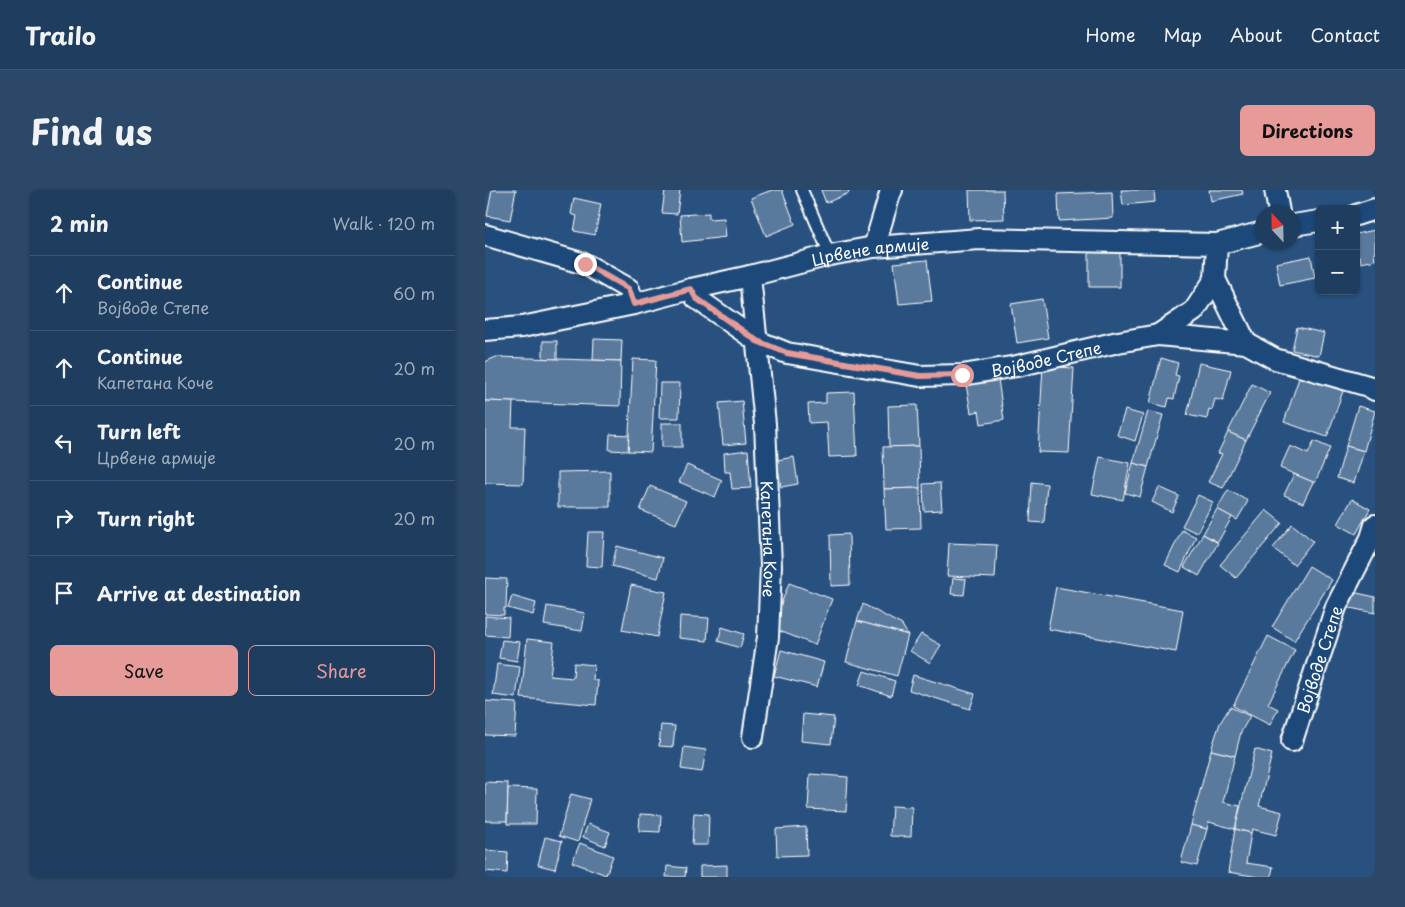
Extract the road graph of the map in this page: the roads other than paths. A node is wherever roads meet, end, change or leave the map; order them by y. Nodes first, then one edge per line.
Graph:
1 (802, 190) edge
2 (893, 190) edge
3 (1275, 190) edge
4 (1278, 205) edge
5 (1375, 209) edge
6 (1360, 214) edge
7 (1315, 222) edge
8 (1300, 224) edge
9 (1255, 234) edge
10 (485, 235) edge
11 (1217, 244) junction
12 (874, 247) junction
13 (830, 255) junction
14 (750, 276) junction
15 (1215, 279) junction
16 (691, 289) junction
17 (634, 304) junction
18 (485, 330) edge
19 (1158, 335) junction
20 (757, 341) junction
21 (1246, 343) junction
22 (1375, 390) edge
23 (1375, 525) edge
24 (753, 737) dead end
25 (1292, 741) dead end

1 - 13 lane
2 - 12 street
3 - 4 street
5 - 6 street
7 - 8 street
9 - 11 street, Црвене армије
10 - 17 street
11 - 12 street, Црвене армије
11 - 15 street, Војводе Степе
12 - 13 street, Црвене армије
13 - 14 street, Црвене армије
14 - 16 street, Црвене армије
14 - 20 street, Капетана Коче
15 - 19 street, Војводе Степе
15 - 21 street, Војводе Степе
16 - 17 street, Црвене армије
16 - 20 street
17 - 18 street, Црвене армије
19 - 20 street, Војводе Степе
19 - 21 street, Војводе Степе
20 - 24 street, Капетана Коче
21 - 22 street, Војводе Степе
23 - 25 street, Војводе Степе

